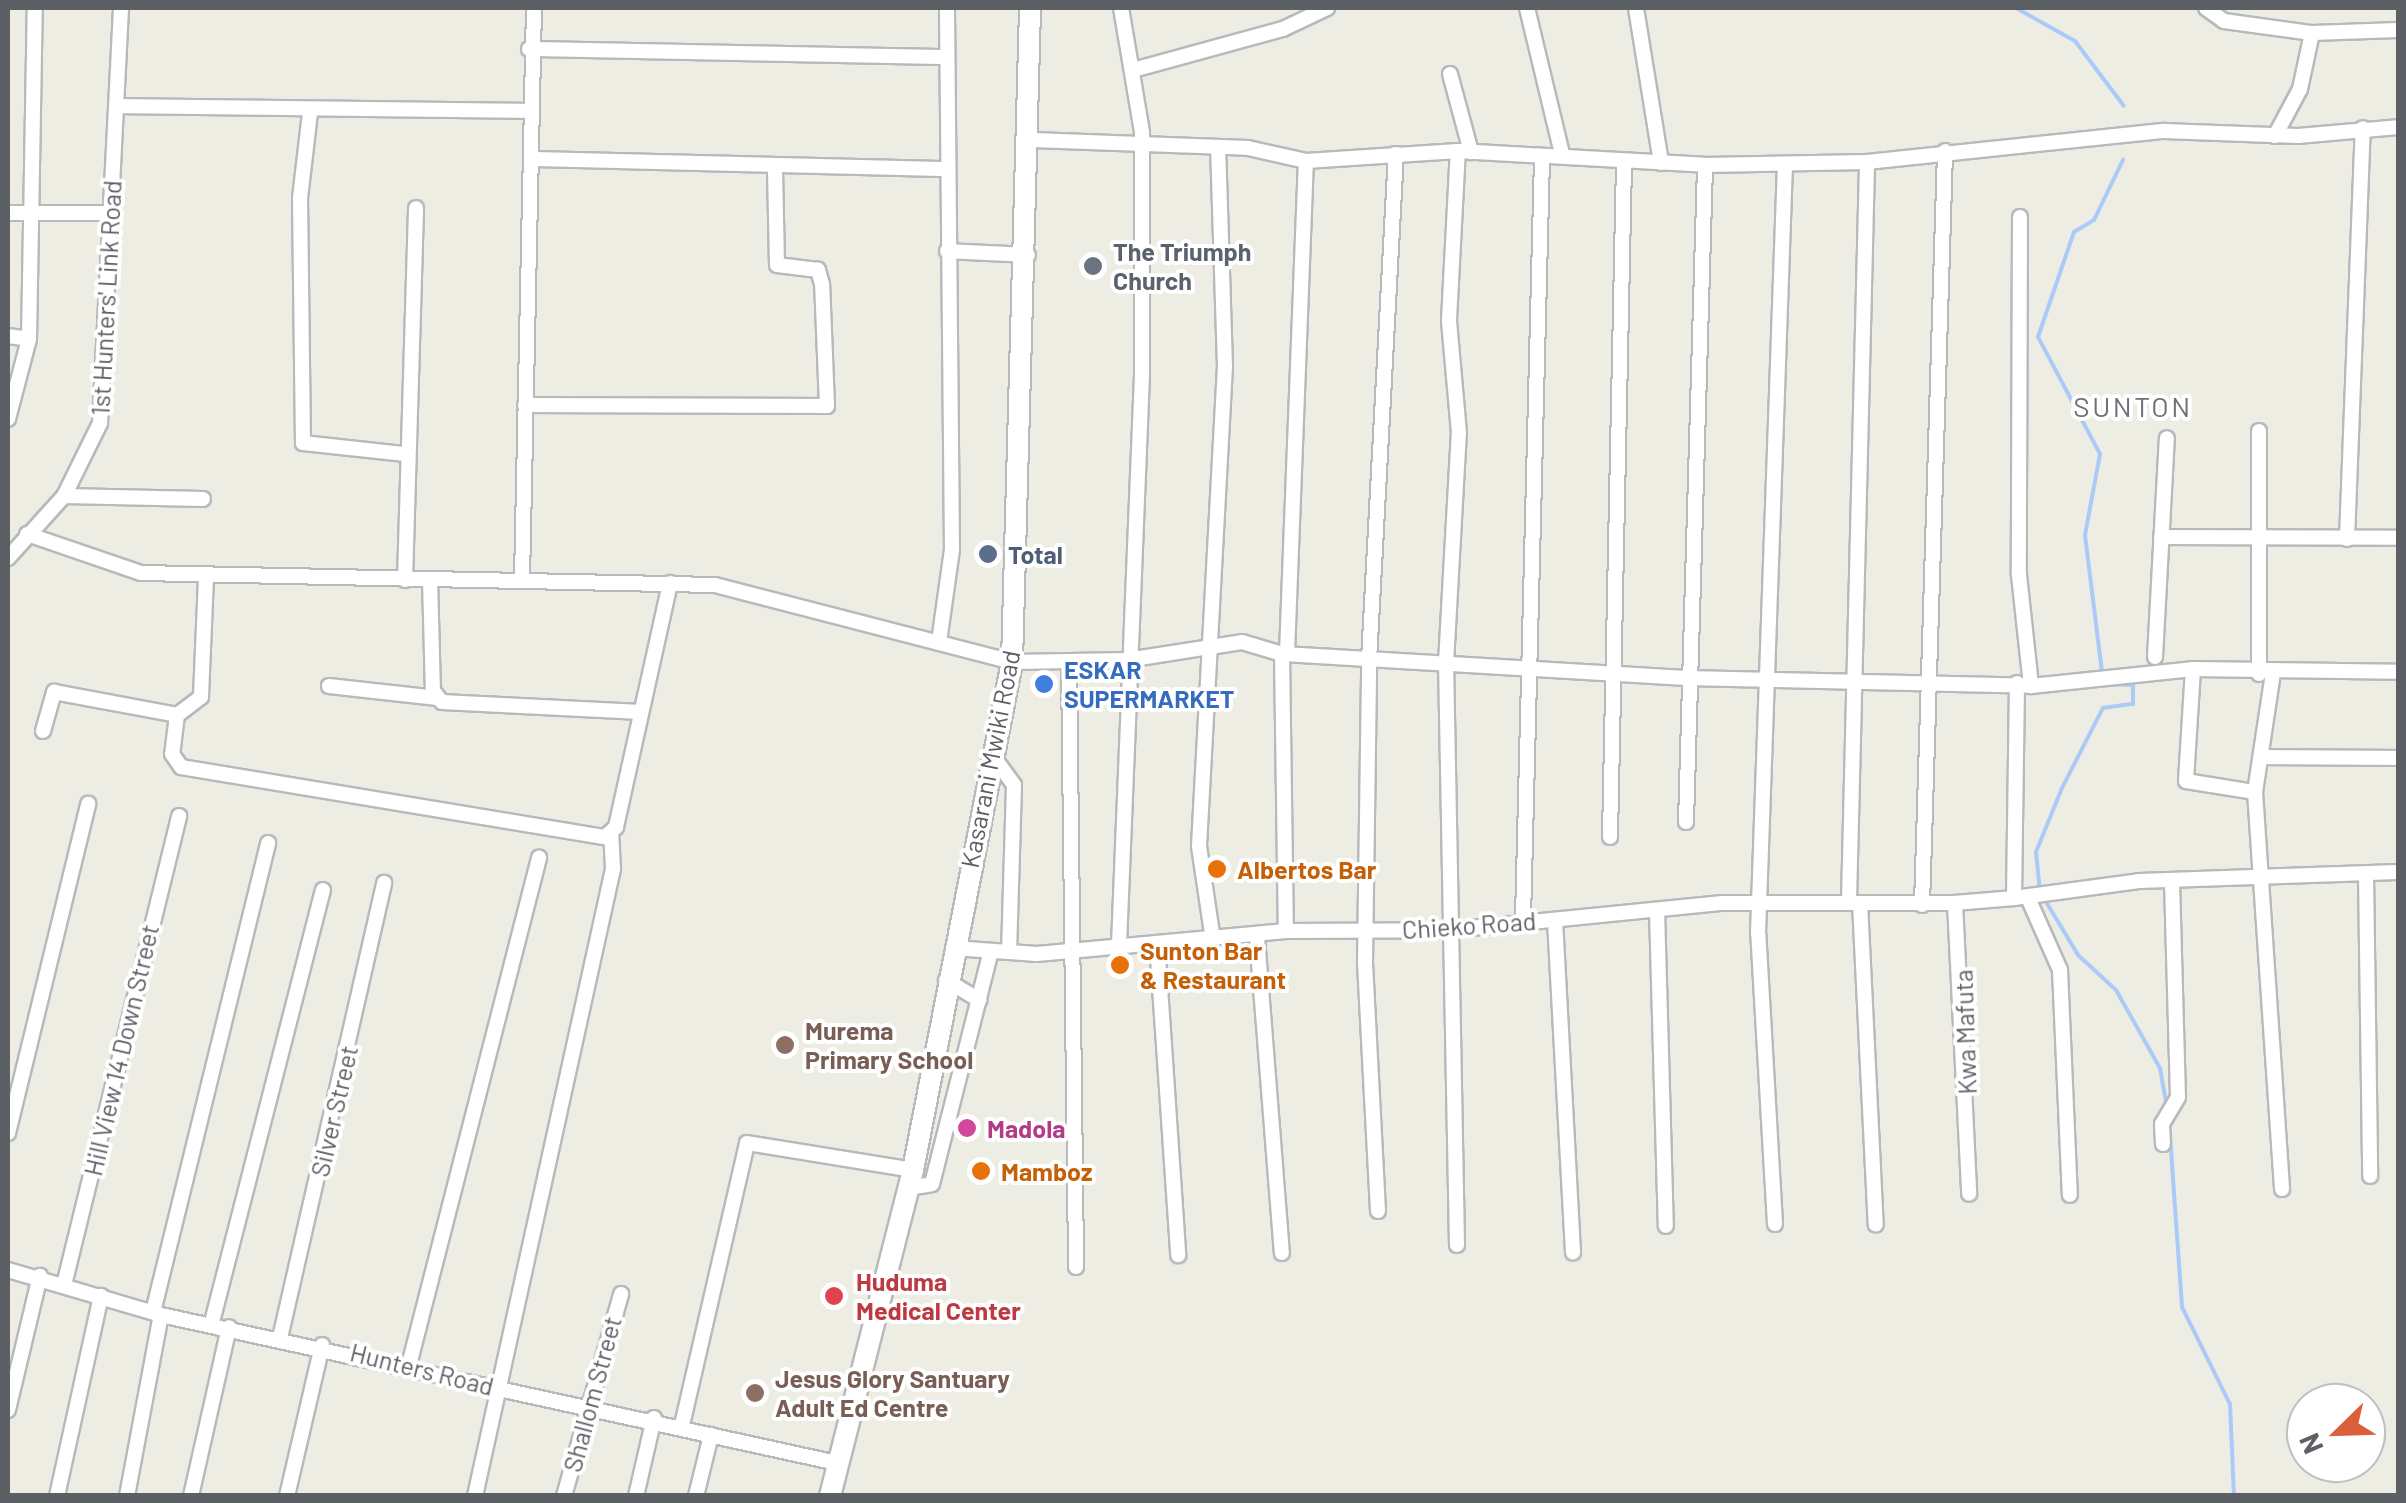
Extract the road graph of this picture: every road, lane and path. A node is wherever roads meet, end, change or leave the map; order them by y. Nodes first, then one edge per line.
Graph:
1 (35, 8) edge
2 (120, 8) edge
3 (534, 8) edge
4 (947, 8) edge
5 (1030, 8) edge
6 (1121, 8) edge
7 (1327, 8) edge
8 (1527, 8) edge
9 (1636, 8) edge
10 (2206, 8) edge
11 (2398, 30) edge
12 (2312, 33) junction
13 (529, 50) junction
14 (946, 57) junction
15 (1134, 70) junction
16 (1450, 74) dead end
17 (118, 106) junction
18 (530, 111) junction
19 (310, 113) junction
20 (2398, 126) edge
21 (2363, 128) junction
22 (2275, 136) junction
23 (1032, 140) junction
24 (1218, 148) junction
25 (1141, 150) junction
26 (1464, 151) junction
27 (1946, 151) junction
28 (1396, 154) junction
29 (1562, 154) junction
30 (1542, 158) junction
31 (532, 160) junction
32 (1306, 160) junction
33 (1624, 162) junction
34 (1867, 162) junction
35 (1661, 163) junction
36 (1785, 164) junction
37 (1705, 166) junction
38 (775, 167) junction
39 (944, 169) junction
40 (416, 208) dead end
41 (31, 210) junction
42 (8, 212) edge
43 (109, 213) junction
44 (2020, 217) dead end
45 (947, 252) junction
46 (1029, 256) junction
47 (8, 336) edge
48 (29, 339) junction
49 (525, 405) junction
50 (8, 419) edge
51 (2259, 431) dead end
52 (2167, 438) dead end
53 (406, 454) junction
54 (64, 496) junction
55 (203, 499) dead end
56 (27, 534) junction
57 (2162, 537) junction
58 (2398, 538) edge
59 (2259, 539) junction
60 (2347, 539) junction
61 (8, 558) edge
62 (206, 577) junction
63 (522, 579) junction
64 (405, 580) junction
65 (430, 580) junction
66 (670, 584) junction
67 (939, 642) junction
68 (1206, 643) junction
69 (1284, 654) junction
70 (2155, 657) dead end
71 (1127, 660) junction
72 (1369, 660) junction
73 (1012, 662) junction
74 (1446, 663) junction
75 (1069, 664) junction
76 (1529, 668) junction
77 (2194, 669) junction
78 (1614, 671) junction
79 (2398, 672) edge
80 (2266, 674) junction
81 (1688, 678) junction
82 (1772, 678) junction
83 (1849, 681) junction
84 (1928, 682) junction
85 (2024, 684) junction
86 (330, 686) dead end
87 (436, 698) junction
88 (641, 712) junction
89 (177, 715) junction
90 (43, 731) dead end
91 (993, 756) junction
92 (2263, 756) junction
93 (2398, 758) edge
94 (2254, 792) junction
95 (88, 804) dead end
96 (179, 816) dead end
97 (1686, 822) dead end
98 (611, 834) junction
99 (1610, 837) dead end
100 (268, 843) dead end
101 (539, 858) dead end
102 (2398, 872) edge
103 (2366, 874) junction
104 (2260, 877) junction
105 (2172, 880) junction
106 (384, 884) dead end
107 (323, 890) dead end
108 (2033, 899) junction
109 (1855, 902) junction
110 (1955, 903) junction
111 (1922, 905) junction
112 (1762, 908) junction
113 (1656, 910) junction
114 (1524, 919) junction
115 (1555, 920) junction
116 (1451, 930) junction
117 (1366, 931) junction
118 (1286, 932) junction
119 (1257, 937) junction
120 (1213, 940) junction
121 (1157, 943) junction
122 (1119, 945) junction
123 (954, 948) junction
124 (1068, 950) junction
125 (992, 951) junction
126 (1010, 952) junction
127 (946, 980) junction
128 (979, 1000) junction
129 (925, 1076) junction
130 (957, 1076) junction
131 (921, 1106) junction
132 (948, 1110) junction
133 (8, 1133) edge
134 (2163, 1144) dead end
135 (2370, 1176) dead end
136 (911, 1179) junction
137 (2282, 1189) dead end
138 (1969, 1194) dead end
139 (2070, 1195) dead end
140 (1378, 1211) dead end
141 (1776, 1224) dead end
142 (1876, 1225) dead end
143 (1666, 1226) dead end
144 (1458, 1245) dead end
145 (1282, 1253) dead end
146 (1574, 1253) dead end
147 (1178, 1255) dead end
148 (1076, 1267) dead end
149 (8, 1270) edge
150 (40, 1276) junction
151 (64, 1284) junction
152 (621, 1294) dead end
153 (101, 1296) junction
154 (157, 1314) junction
155 (212, 1322) junction
156 (229, 1327) junction
157 (280, 1338) junction
158 (322, 1345) junction
159 (408, 1369) junction
160 (498, 1388) junction
161 (584, 1402) junction
162 (8, 1410) edge
163 (654, 1418) junction
164 (682, 1425) junction
165 (711, 1435) junction
166 (837, 1462) junction
167 (57, 1496) edge
168 (127, 1496) edge
169 (192, 1496) edge
170 (287, 1496) edge
171 (475, 1496) edge
172 (564, 1496) edge
173 (636, 1496) edge
174 (696, 1496) edge
175 (830, 1496) edge

1 - 41 street
2 - 17 street, 1st Hunters' Link Road
3 - 13 street
4 - 14 street
5 - 23 main road, Kasarani Mwiki Road
6 - 15 street
7 - 15 street
8 - 29 street
9 - 35 street
10 - 12 street
11 - 12 street
12 - 22 street
13 - 14 street
13 - 18 street
14 - 39 street
15 - 25 street
16 - 26 street
17 - 19 street
17 - 43 street, 1st Hunters' Link Road
18 - 19 street
18 - 31 street
19 - 53 street
20 - 21 street
21 - 22 street
21 - 60 street
22 - 27 street
23 - 25 street
23 - 46 main road, Kasarani Mwiki Road
24 - 25 street
24 - 32 street
24 - 68 street
25 - 71 street
26 - 28 street
26 - 30 street
26 - 74 street
27 - 34 street
27 - 84 street
28 - 32 street
28 - 72 street
29 - 30 street
29 - 33 street
30 - 76 street
31 - 38 street
31 - 49 street
32 - 69 street
33 - 35 street
33 - 78 street
34 - 36 street
34 - 83 street
35 - 37 street
36 - 37 street
36 - 82 street
37 - 81 street
38 - 39 street
38 - 49 street
39 - 45 street
40 - 53 street
41 - 42 street
41 - 43 street
41 - 48 street
43 - 54 street, 1st Hunters' Link Road
44 - 85 street
45 - 46 street
45 - 67 street
46 - 73 main road, Kasarani Mwiki Road
47 - 48 street
48 - 50 street
49 - 63 street
51 - 59 street
52 - 57 street
53 - 64 street
54 - 55 street
54 - 56 street, 1st Hunters' Link Road
56 - 61 street, 1st Hunters' Link Road
56 - 62 street
57 - 59 street
57 - 70 street
58 - 60 street
59 - 60 street
59 - 80 street
62 - 64 street
62 - 89 street
63 - 65 street
63 - 66 street
64 - 65 street
65 - 87 street
66 - 67 street
66 - 88 street
67 - 73 street
68 - 69 street
68 - 71 street
68 - 120 street
69 - 72 street
69 - 118 street
71 - 75 street
71 - 122 street
72 - 74 street
72 - 117 street
73 - 75 street
73 - 91 main road, Kasarani Mwiki Road
74 - 76 street
74 - 116 street
75 - 124 street
76 - 78 street
76 - 114 street
77 - 80 street
77 - 85 street
77 - 94 street
78 - 81 street
78 - 99 street
79 - 80 street
80 - 92 street
81 - 82 street
81 - 97 street
82 - 83 street
82 - 112 street
83 - 84 street
83 - 109 street
84 - 85 street
84 - 111 street
85 - 108 street
86 - 87 street
87 - 88 street
88 - 98 street
89 - 90 street
89 - 98 street
91 - 123 main road, Kasarani Mwiki Road
91 - 126 street
92 - 93 street
92 - 94 street
94 - 104 street
95 - 133 street
96 - 151 street, Hill View 14 Down Street
98 - 160 street
100 - 154 street
101 - 159 street
102 - 103 street
103 - 104 street
103 - 135 street
104 - 105 street
104 - 137 street
105 - 108 street
105 - 134 street
106 - 157 street, Silver Street
107 - 155 street
108 - 110 street
108 - 139 street
109 - 111 street, Chieko Road
109 - 112 street, Chieko Road
109 - 142 street
110 - 111 street
110 - 138 street, Kwa Mafuta
112 - 113 street, Chieko Road
112 - 141 street
113 - 115 street, Chieko Road
113 - 143 street
114 - 115 street, Chieko Road
114 - 116 street, Chieko Road
115 - 146 street
116 - 117 street, Chieko Road
116 - 144 street
117 - 118 street, Chieko Road
117 - 140 street
118 - 119 street, Chieko Road
119 - 120 street, Chieko Road
119 - 145 street
120 - 121 street, Chieko Road
121 - 122 street, Chieko Road
121 - 147 street
122 - 124 street, Chieko Road
123 - 125 street, Chieko Road
123 - 127 main road, Kasarani Mwiki Road
124 - 126 street, Chieko Road
124 - 148 street
125 - 126 street, Chieko Road
125 - 128 street
127 - 128 street
127 - 129 main road, Kasarani Mwiki Road
128 - 130 street
129 - 130 street
129 - 131 main road, Kasarani Mwiki Road
130 - 132 street
131 - 132 street
131 - 136 main road, Kasarani Mwiki Road
132 - 136 street
136 - 164 street
136 - 166 main road, Kasarani Mwiki Road
149 - 150 street, Hunters Road
150 - 151 street, Hunters Road
150 - 162 street
151 - 153 street, Hunters Road
152 - 161 street, Shallom Street
153 - 154 street, Hunters Road
153 - 167 street
154 - 155 street, Hunters Road
154 - 168 street
155 - 156 street, Hunters Road
156 - 157 street, Hunters Road
156 - 169 street
157 - 158 street, Hunters Road
158 - 159 street, Hunters Road
158 - 170 street
159 - 160 street, Hunters Road
160 - 161 street, Hunters Road
160 - 171 street
161 - 163 street, Hunters Road
161 - 172 street, Shallom Street
163 - 164 street, Hunters Road
163 - 173 street
164 - 165 street, Hunters Road
165 - 166 street, Hunters Road
165 - 174 street
166 - 175 main road, Kasarani Mwiki Road

